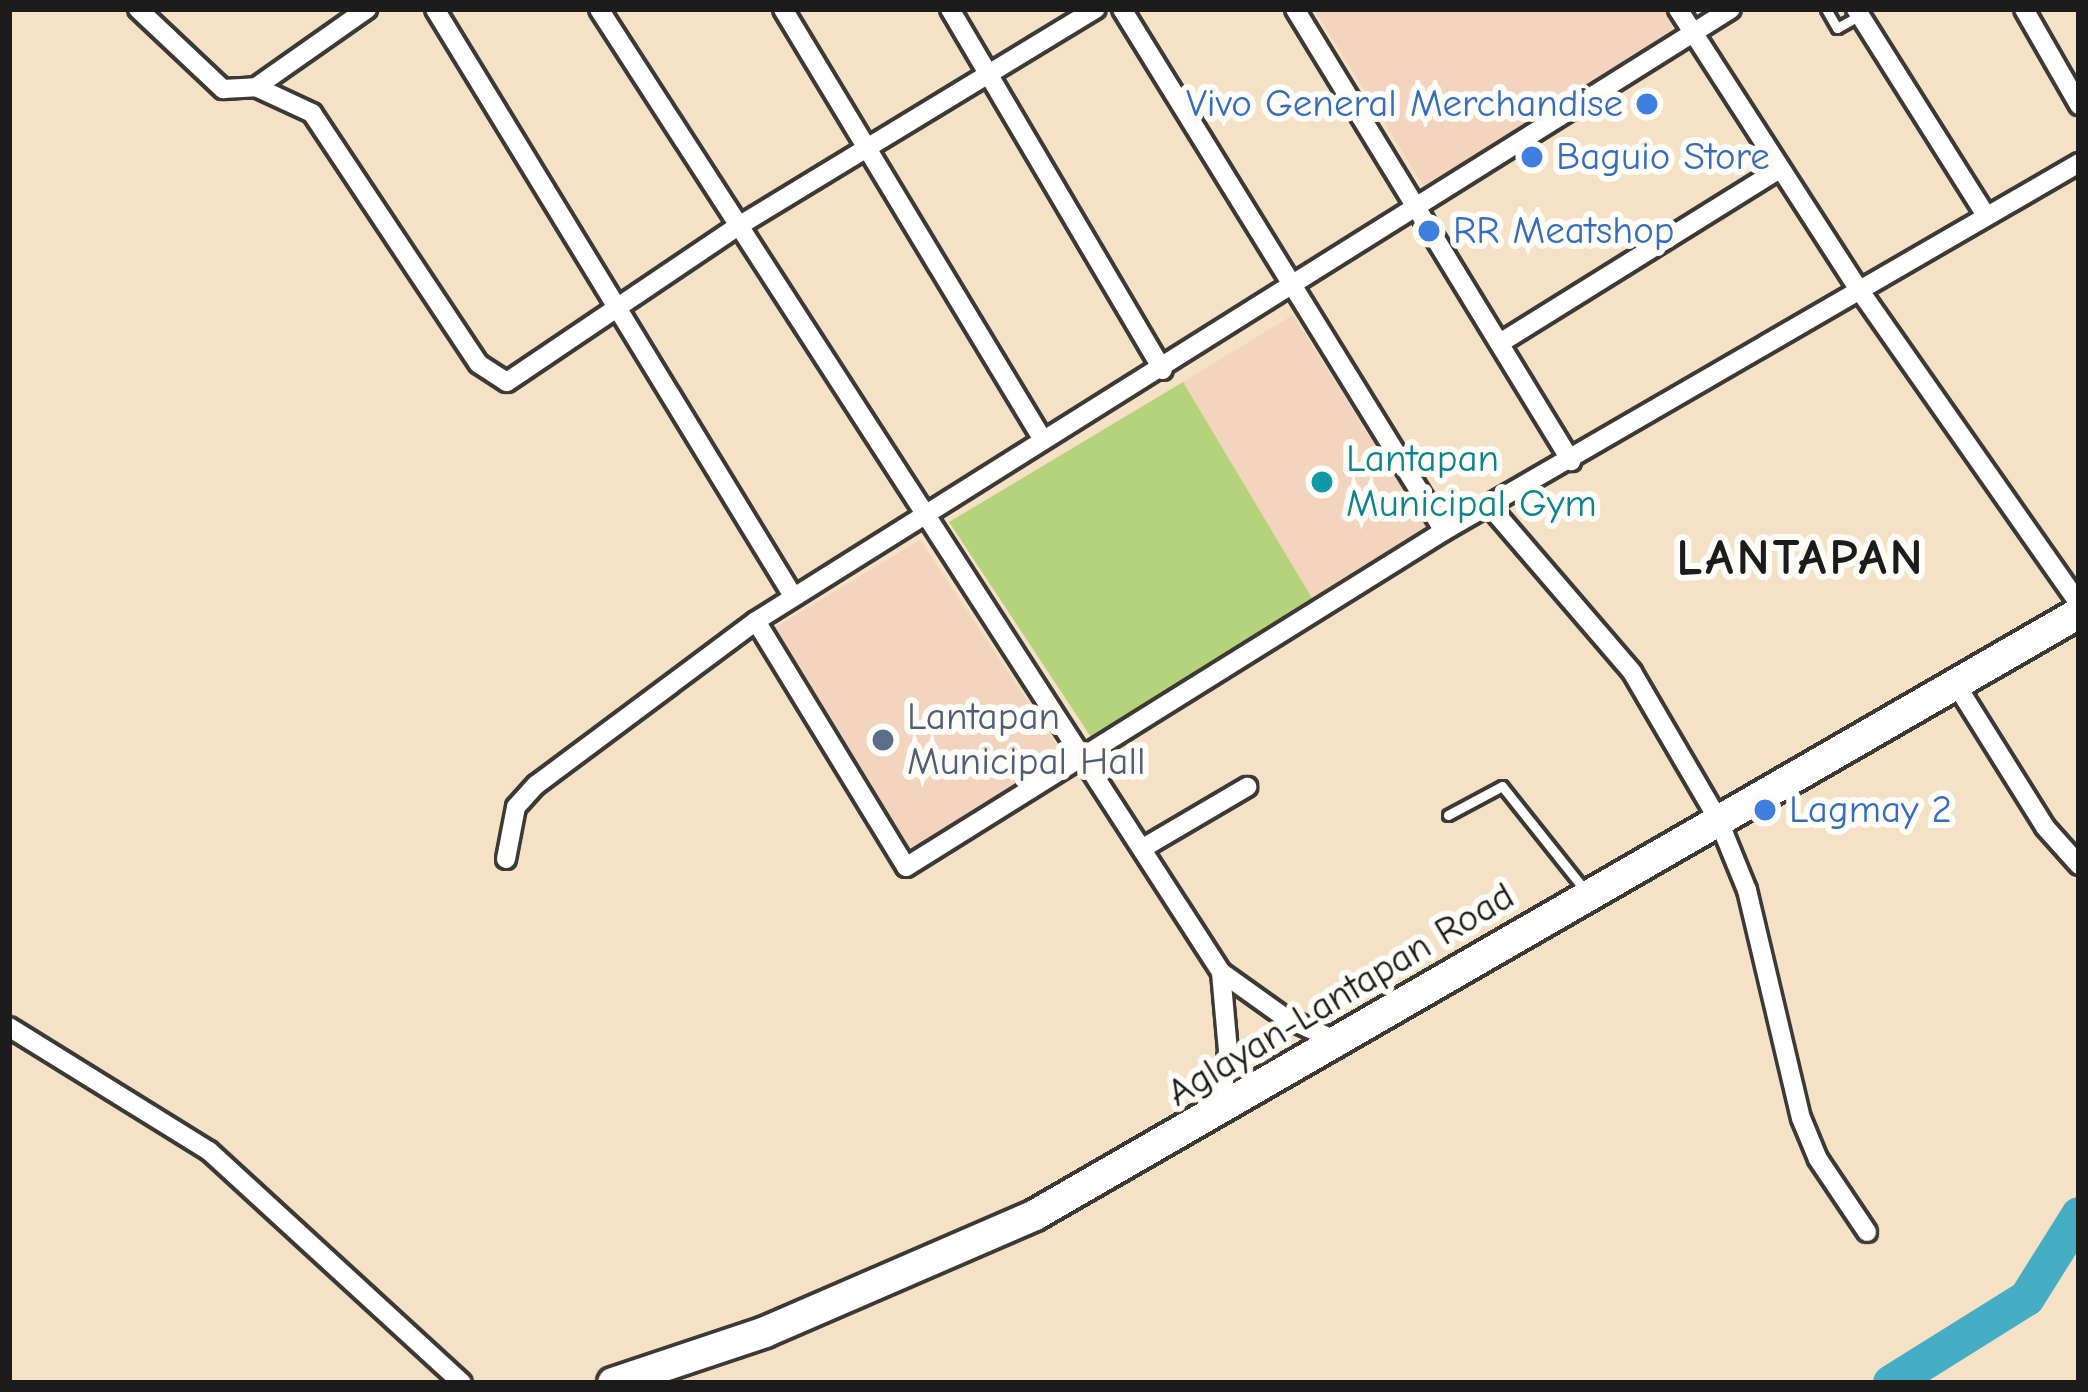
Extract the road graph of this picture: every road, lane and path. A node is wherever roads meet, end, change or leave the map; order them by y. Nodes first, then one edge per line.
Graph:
1 (138, 9) edge
2 (367, 9) edge
3 (435, 9) edge
4 (599, 9) edge
5 (783, 9) edge
6 (950, 9) edge
7 (1096, 9) edge
8 (1122, 9) edge
9 (1295, 9) edge
10 (1678, 9) edge
11 (1731, 9) edge
12 (1826, 9) edge
13 (2024, 9) edge
14 (1858, 12) edge
15 (1692, 31) junction
16 (991, 72) junction
17 (256, 87) junction
18 (2079, 105) edge
19 (869, 148) junction
20 (2079, 163) edge
21 (1780, 169) junction
22 (1419, 211) junction
23 (1985, 214) junction
24 (737, 227) junction
25 (1858, 288) junction
26 (1293, 290) junction
27 (620, 301) junction
28 (1500, 343) junction
29 (1162, 370) junction
30 (1043, 440) junction
31 (1571, 461) junction
32 (1492, 509) junction
33 (923, 519) junction
34 (1444, 531) junction
35 (794, 596) junction
36 (2079, 609) edge
37 (756, 621) junction
38 (1957, 686) junction
39 (1082, 753) junction
40 (1247, 787) dead end
41 (1448, 815) dead end
42 (1718, 819) junction
43 (1143, 848) junction
44 (506, 859) dead end
45 (2079, 865) edge
46 (1588, 894) junction
47 (1221, 972) junction
48 (9, 1027) edge
49 (1343, 1043) junction
50 (1220, 1115) junction
51 (1867, 1232) dead end
52 (462, 1383) edge
53 (613, 1383) edge

1 - 17 street
2 - 17 street
3 - 27 street
4 - 24 street
5 - 19 street
6 - 16 street
7 - 16 street
8 - 26 street
9 - 22 street
10 - 15 street
11 - 15 street
12 - 14 lane
13 - 18 street
14 - 23 street
15 - 21 street
15 - 22 street
16 - 19 street
16 - 29 street
17 - 27 street
19 - 24 street
19 - 30 street
20 - 23 street
21 - 25 street
21 - 28 street
22 - 26 street
22 - 28 street
23 - 25 street
24 - 27 street
24 - 33 street
25 - 31 street
25 - 36 street
26 - 29 street
26 - 34 street
27 - 35 street
28 - 31 street
29 - 30 street
30 - 33 street
31 - 32 street
32 - 34 street
32 - 42 street
33 - 35 street
33 - 39 street
34 - 39 street
35 - 37 street
36 - 38 main road, Aglayan-Lantapan Road
37 - 39 street
37 - 44 street
38 - 42 main road, Aglayan-Lantapan Road
38 - 45 street
39 - 43 street
40 - 43 street
41 - 46 lane
42 - 46 main road, Aglayan-Lantapan Road
42 - 51 street
43 - 47 street
46 - 49 main road, Aglayan-Lantapan Road
47 - 49 street
47 - 50 street
48 - 52 street
49 - 50 main road, Aglayan-Lantapan Road
50 - 53 main road, Aglayan-Lantapan Road

